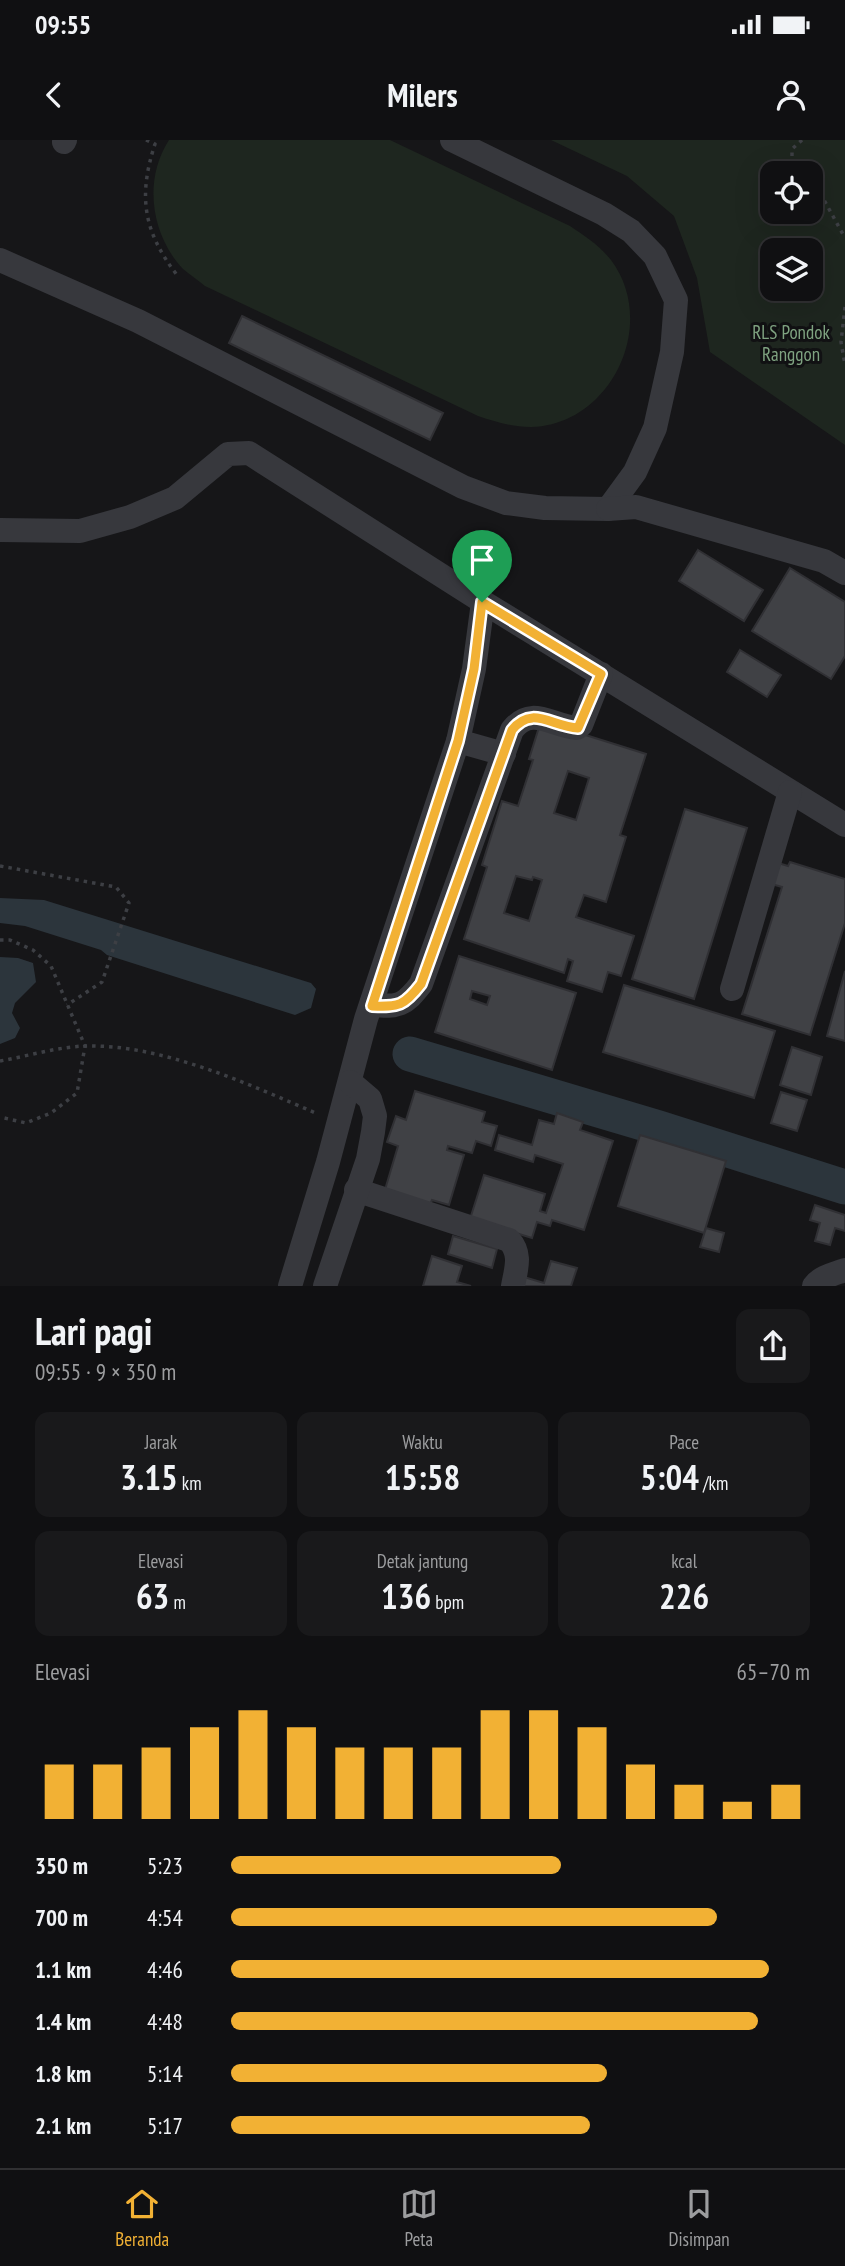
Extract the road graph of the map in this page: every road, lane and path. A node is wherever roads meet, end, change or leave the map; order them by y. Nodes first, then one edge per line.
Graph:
1 (146, 140) edge
2 (452, 140) edge
3 (802, 140) edge
4 (794, 161) edge
5 (823, 198) edge
6 (845, 238) edge
7 (0, 260) edge
8 (177, 275) dead end
9 (845, 307) edge
10 (845, 365) edge
11 (608, 509) junction
12 (0, 530) edge
13 (845, 573) edge
14 (482, 602) junction
15 (601, 674) junction
16 (458, 741) junction
17 (504, 754) junction
18 (790, 792) junction
19 (845, 825) edge
20 (0, 866) edge
21 (0, 940) edge
22 (732, 989) dead end
23 (68, 1005) junction
24 (369, 1012) junction
25 (85, 1046) junction
26 (0, 1061) edge
27 (351, 1082) junction
28 (0, 1117) edge
29 (339, 1123) junction
30 (356, 1190) junction
31 (845, 1270) edge
32 (290, 1286) edge
33 (325, 1286) edge
34 (513, 1286) edge
35 (814, 1286) edge

1 - 8 path
2 - 11 lane
3 - 4 path
5 - 6 path
7 - 11 lane
9 - 10 path
11 - 13 lane
12 - 14 lane
14 - 15 lane
14 - 16 lane
15 - 17 lane
15 - 18 lane
16 - 17 lane
16 - 24 lane
17 - 24 lane
18 - 19 lane
18 - 22 lane
20 - 23 path
21 - 23 path
23 - 25 path
24 - 27 lane
25 - 26 path
25 - 28 path
25 - 29 path
27 - 29 lane
27 - 30 lane
29 - 32 lane
30 - 33 lane
30 - 34 lane
31 - 35 lane

